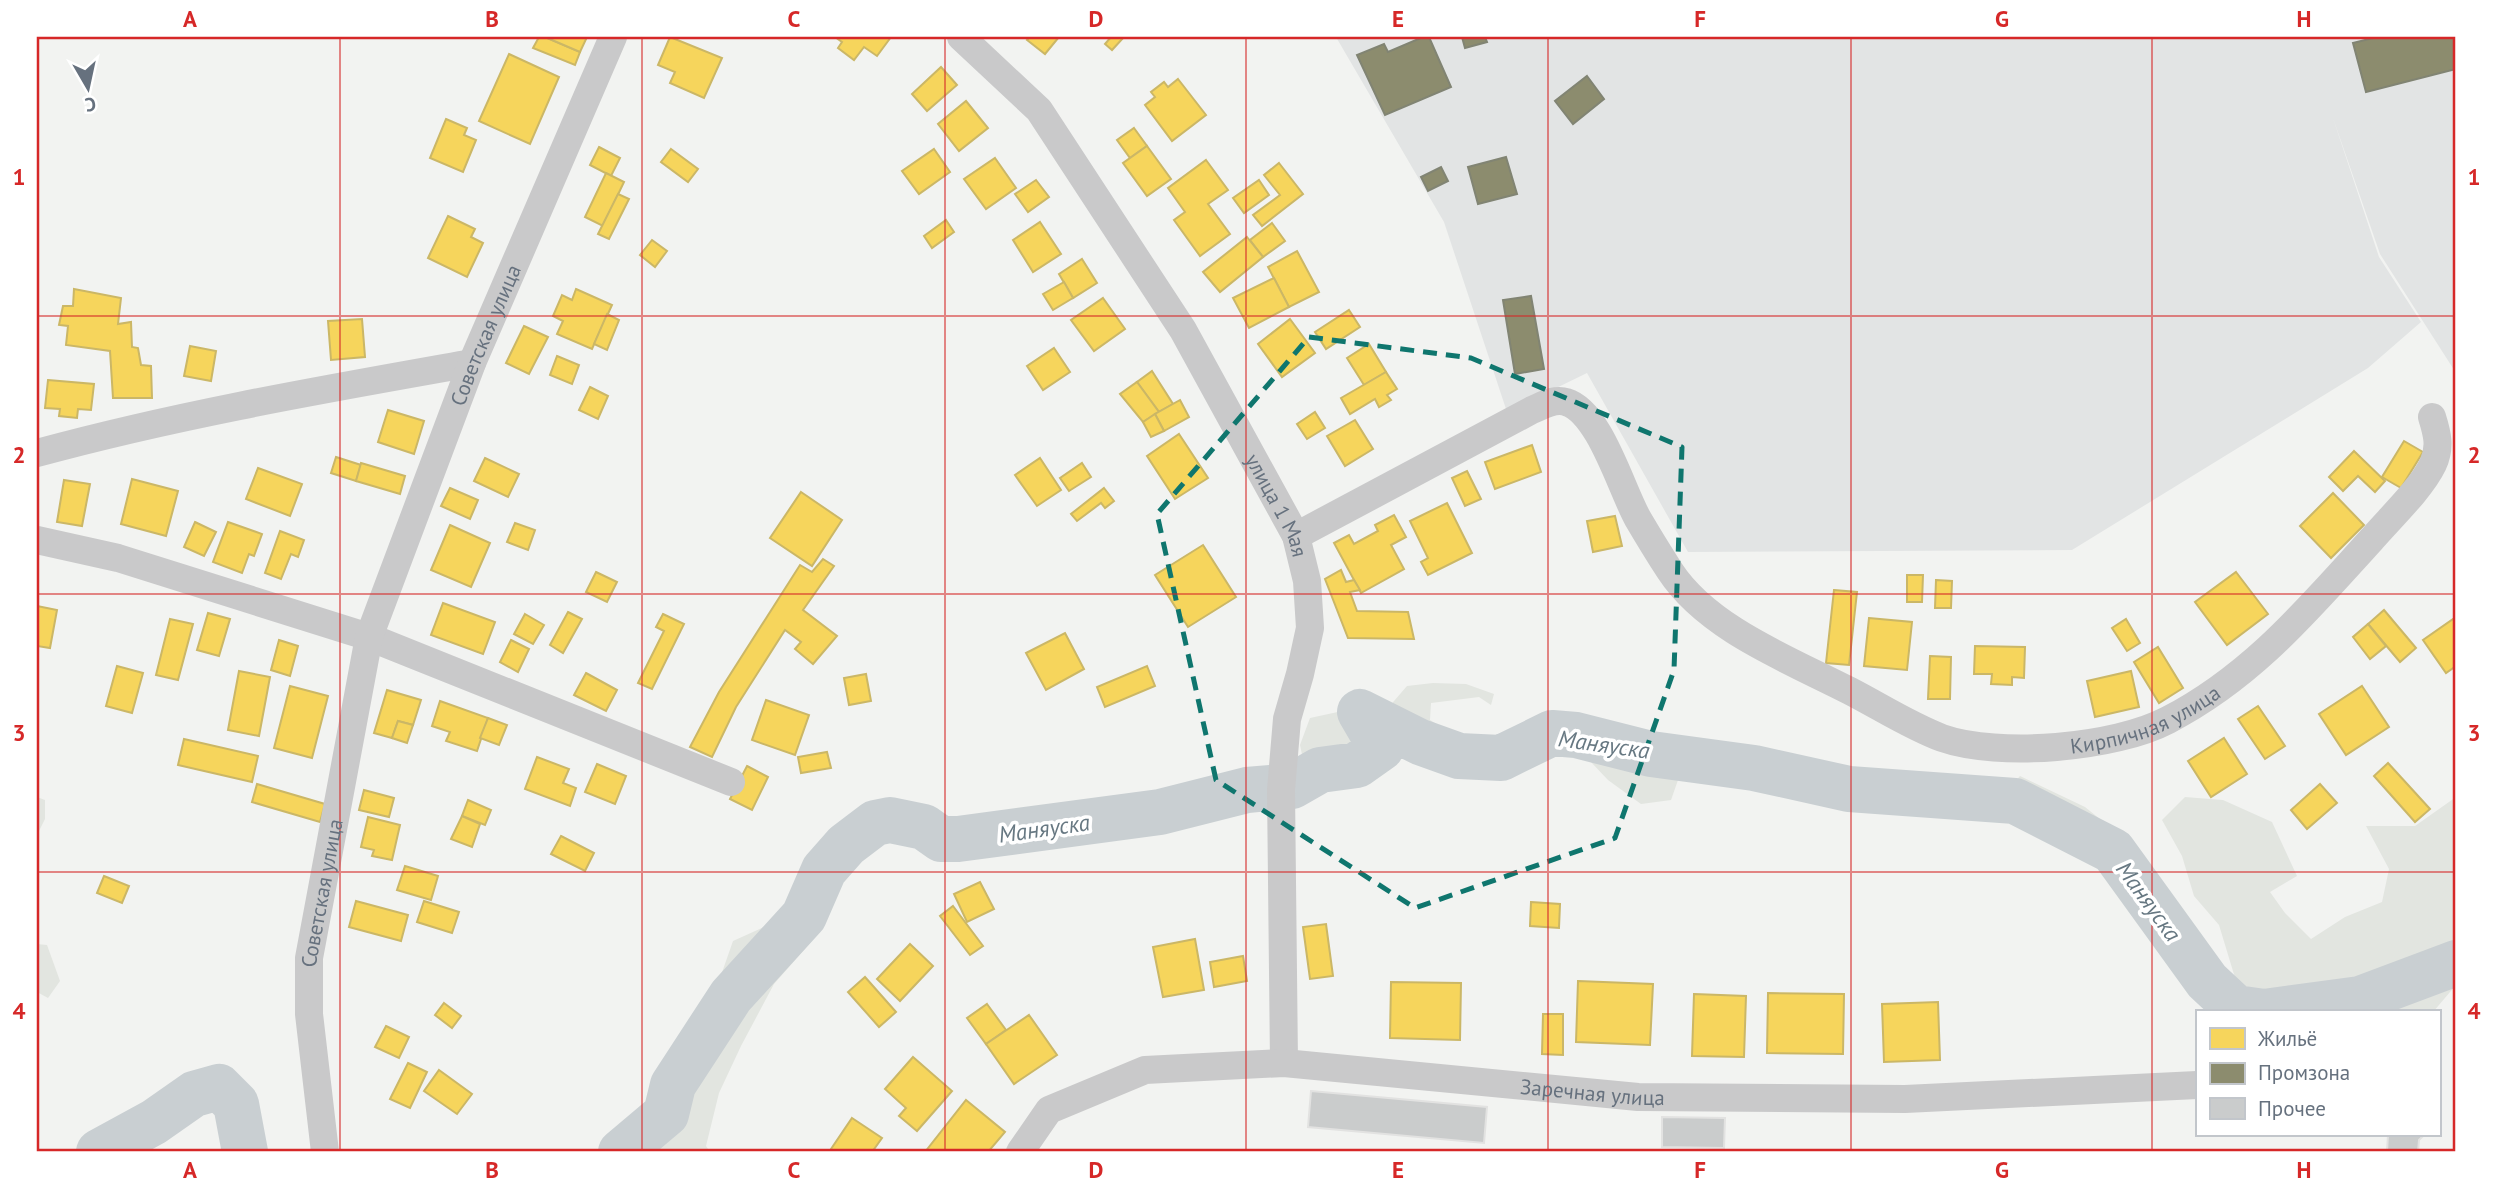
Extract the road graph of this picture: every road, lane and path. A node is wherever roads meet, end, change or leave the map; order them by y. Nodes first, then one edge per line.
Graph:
1 (613, 37) edge
2 (961, 37) edge
3 (472, 363) junction
4 (2432, 417) dead end
5 (37, 453) edge
6 (1296, 536) junction
7 (37, 541) edge
8 (369, 636) junction
9 (731, 782) dead end
10 (1284, 1063) junction
11 (2196, 1085) edge
12 (326, 1152) edge
13 (1020, 1152) edge

1 - 3 street, Советская улица
2 - 6 street, улица 1 Мая
3 - 5 street
3 - 8 street, Советская улица
4 - 6 street, Кирпичная улица
6 - 10 street, улица 1 Мая
7 - 8 street
8 - 9 street
8 - 12 street, Советская улица
10 - 11 street, Заречная улица
10 - 13 street, Заречная улица

